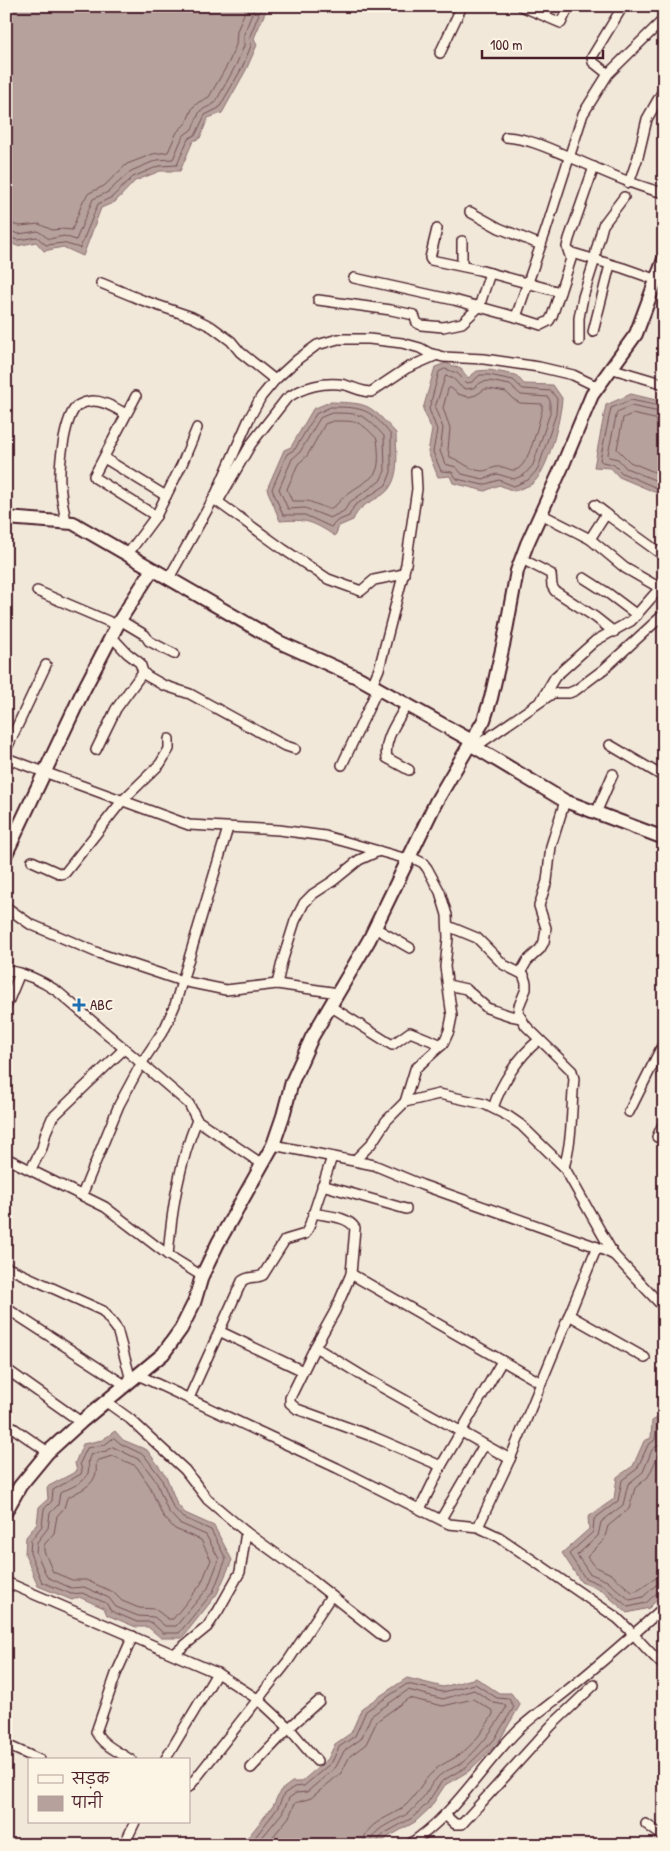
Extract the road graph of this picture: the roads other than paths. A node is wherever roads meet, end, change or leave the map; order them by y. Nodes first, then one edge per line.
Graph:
1 (462, 6) edge
2 (521, 6) edge
3 (569, 6) edge
4 (623, 6) edge
5 (664, 19) edge
6 (440, 53) dead end
7 (608, 74) junction
8 (664, 89) edge
9 (506, 137) dead end
10 (570, 158) junction
11 (594, 167) junction
12 (629, 183) junction
13 (664, 193) edge
14 (624, 197) dead end
15 (470, 212) dead end
16 (437, 229) dead end
17 (462, 241) dead end
18 (541, 246) junction
19 (569, 252) junction
20 (595, 259) junction
21 (664, 259) edge
22 (610, 265) junction
23 (462, 266) junction
24 (490, 273) junction
25 (354, 278) dead end
26 (657, 280) junction
27 (102, 283) dead end
28 (528, 283) junction
29 (560, 292) junction
30 (318, 300) dead end
31 (479, 307) junction
32 (516, 317) junction
33 (593, 332) dead end
34 (579, 341) dead end
35 (437, 355) junction
36 (610, 368) junction
37 (275, 380) junction
38 (664, 384) edge
39 (598, 387) junction
40 (136, 396) dead end
41 (126, 414) junction
42 (197, 428) dead end
43 (104, 458) junction
44 (416, 471) dead end
45 (166, 496) junction
46 (217, 498) junction
47 (595, 505) dead end
48 (541, 514) junction
49 (608, 515) junction
50 (156, 516) junction
51 (6, 518) edge
52 (66, 522) junction
53 (590, 539) junction
54 (127, 555) junction
55 (664, 556) edge
56 (522, 559) junction
57 (152, 570) junction
58 (404, 574) junction
59 (169, 578) junction
60 (584, 578) dead end
61 (662, 584) edge
62 (37, 591) dead end
63 (637, 615) junction
64 (664, 615) edge
65 (116, 627) junction
66 (614, 632) junction
67 (174, 654) dead end
68 (46, 665) dead end
69 (143, 672) junction
70 (375, 686) junction
71 (541, 702) junction
72 (407, 704) junction
73 (169, 739) dead end
74 (474, 744) junction
75 (610, 745) dead end
76 (295, 749) dead end
77 (6, 750) edge
78 (96, 750) dead end
79 (6, 758) edge
80 (342, 765) dead end
81 (409, 770) dead end
82 (45, 773) junction
83 (613, 774) dead end
84 (664, 777) edge
85 (122, 801) junction
86 (565, 801) junction
87 (596, 813) junction
88 (228, 828) junction
89 (664, 838) edge
90 (379, 851) junction
91 (6, 854) edge
92 (408, 857) junction
93 (32, 861) dead end
94 (6, 907) edge
95 (448, 926) junction
96 (375, 928) junction
97 (410, 948) dead end
98 (6, 970) edge
99 (20, 973) junction
100 (524, 975) junction
101 (182, 981) junction
102 (278, 984) junction
103 (448, 985) junction
104 (338, 993) junction
105 (330, 1006) junction
106 (6, 1007) edge
107 (521, 1018) junction
108 (539, 1040) junction
109 (664, 1042) edge
110 (442, 1045) junction
111 (124, 1050) junction
112 (141, 1064) junction
113 (405, 1102) junction
114 (493, 1108) junction
115 (629, 1112) dead end
116 (197, 1120) junction
117 (664, 1122) edge
118 (657, 1137) dead end
119 (273, 1146) junction
120 (332, 1157) junction
121 (6, 1158) edge
122 (355, 1160) junction
123 (262, 1164) junction
124 (564, 1166) junction
125 (31, 1169) junction
126 (322, 1185) junction
127 (82, 1195) junction
128 (406, 1208) dead end
129 (313, 1212) junction
130 (597, 1246) junction
131 (168, 1255) junction
132 (614, 1255) junction
133 (6, 1267) edge
134 (351, 1274) junction
135 (202, 1276) junction
136 (6, 1308) edge
137 (664, 1308) edge
138 (569, 1315) junction
139 (219, 1331) junction
140 (315, 1347) junction
141 (645, 1358) dead end
142 (502, 1361) junction
143 (6, 1369) edge
144 (303, 1371) junction
145 (131, 1380) junction
146 (541, 1383) junction
147 (188, 1398) junction
148 (105, 1401) junction
149 (81, 1422) junction
150 (6, 1423) edge
151 (461, 1432) junction
152 (484, 1445) junction
153 (48, 1452) junction
154 (510, 1460) junction
155 (441, 1466) junction
156 (420, 1509) junction
157 (6, 1511) edge
158 (441, 1520) junction
159 (478, 1527) junction
160 (246, 1532) junction
161 (6, 1582) edge
162 (330, 1596) junction
163 (664, 1607) edge
164 (634, 1634) junction
165 (133, 1636) junction
166 (384, 1637) dead end
167 (174, 1654) junction
168 (664, 1666) edge
169 (218, 1673) junction
170 (594, 1684) dead end
171 (259, 1700) junction
172 (319, 1701) dead end
173 (289, 1728) junction
174 (8, 1746) edge
175 (35, 1758) edge
176 (128, 1758) edge
177 (165, 1758) edge
178 (317, 1761) dead end
179 (251, 1768) dead end
180 (190, 1786) edge
181 (445, 1815) junction
182 (134, 1824) edge
183 (646, 1824) dead end
184 (664, 1837) edge
185 (124, 1845) edge
186 (408, 1845) edge

1 - 6 street
2 - 3 street
4 - 7 street
5 - 7 street
7 - 10 street
8 - 12 street
9 - 10 street
10 - 11 street
10 - 18 street
11 - 12 street
11 - 19 street
12 - 13 street
14 - 20 street
15 - 18 street
16 - 23 street
17 - 23 street
18 - 28 street
19 - 20 street
19 - 29 street
20 - 22 street
20 - 34 street
21 - 26 street
22 - 26 street
22 - 33 street
23 - 24 street
24 - 28 street
24 - 31 street
25 - 31 street
26 - 36 street
27 - 37 street
28 - 29 street
28 - 32 street
29 - 32 street
30 - 31 street
31 - 32 street
35 - 37 street
35 - 39 street
35 - 46 street
36 - 38 street
36 - 39 street
37 - 46 street
39 - 48 street
40 - 41 street
41 - 43 street
41 - 52 street
42 - 45 street
43 - 45 street
43 - 50 street
44 - 58 street
45 - 50 street
46 - 58 street
46 - 59 street
47 - 49 street
48 - 53 street
48 - 56 street
49 - 53 street
49 - 55 street
50 - 54 street
51 - 52 street
52 - 54 street
53 - 61 street
54 - 57 street
56 - 66 street
56 - 74 street
57 - 59 street
57 - 65 street
58 - 70 street
59 - 70 street
60 - 63 street
61 - 63 street
62 - 65 street
63 - 66 street
64 - 71 street
65 - 67 street
65 - 69 street
65 - 82 street
66 - 71 street
68 - 77 street
69 - 76 street
69 - 78 street
70 - 72 street
70 - 80 street
71 - 74 street
72 - 74 street
72 - 81 street
73 - 85 street
74 - 86 street
74 - 92 street
75 - 84 street
79 - 82 street
82 - 85 street
82 - 91 street
83 - 87 street
85 - 88 street
85 - 93 street
86 - 87 street
86 - 100 street
87 - 89 street
88 - 90 street
88 - 101 street
90 - 92 street
90 - 102 street
92 - 95 street
92 - 96 street
94 - 101 street
95 - 100 street
95 - 103 street
96 - 97 street
96 - 104 street
98 - 99 street
99 - 106 street
99 - 111 street
100 - 107 street
101 - 102 street
101 - 112 street
102 - 104 street
103 - 107 street
103 - 110 street
104 - 105 street
105 - 110 street
105 - 119 street
107 - 108 street
108 - 114 street
108 - 124 street
109 - 115 street
110 - 113 street
111 - 112 street
111 - 125 street
112 - 116 street
112 - 127 street
113 - 114 street
113 - 122 street
114 - 124 street
116 - 123 street
116 - 131 street
117 - 118 street
119 - 120 street
119 - 123 street
120 - 122 street
120 - 126 street
121 - 125 street
122 - 130 street
123 - 135 street
124 - 132 street
125 - 127 street
126 - 128 street
126 - 129 street
127 - 131 street
129 - 134 street
129 - 139 street
130 - 132 street
130 - 138 street
131 - 135 street
132 - 137 street
133 - 145 street
134 - 140 street
134 - 142 street
135 - 145 street
136 - 145 street
138 - 141 street
138 - 146 street
139 - 144 street
139 - 147 street
140 - 144 street
140 - 151 street
142 - 146 street
142 - 151 street
143 - 149 street
144 - 155 street
145 - 147 street
145 - 148 street
146 - 154 street
147 - 156 street
148 - 149 street
148 - 160 street
149 - 153 street
150 - 153 street
151 - 152 street
151 - 155 street
152 - 154 street
152 - 158 street
153 - 157 street
154 - 159 street
155 - 156 street
156 - 158 street
158 - 159 street
159 - 164 street
160 - 162 street
160 - 167 street
161 - 165 street
162 - 166 street
162 - 171 street
163 - 164 street
164 - 168 street
164 - 181 street
165 - 167 street
165 - 176 street
167 - 169 street
169 - 171 street
169 - 177 street
170 - 181 street
171 - 173 street
171 - 180 street
172 - 173 street
173 - 178 street
173 - 179 street
174 - 175 street
181 - 186 street
182 - 185 street
183 - 184 street

